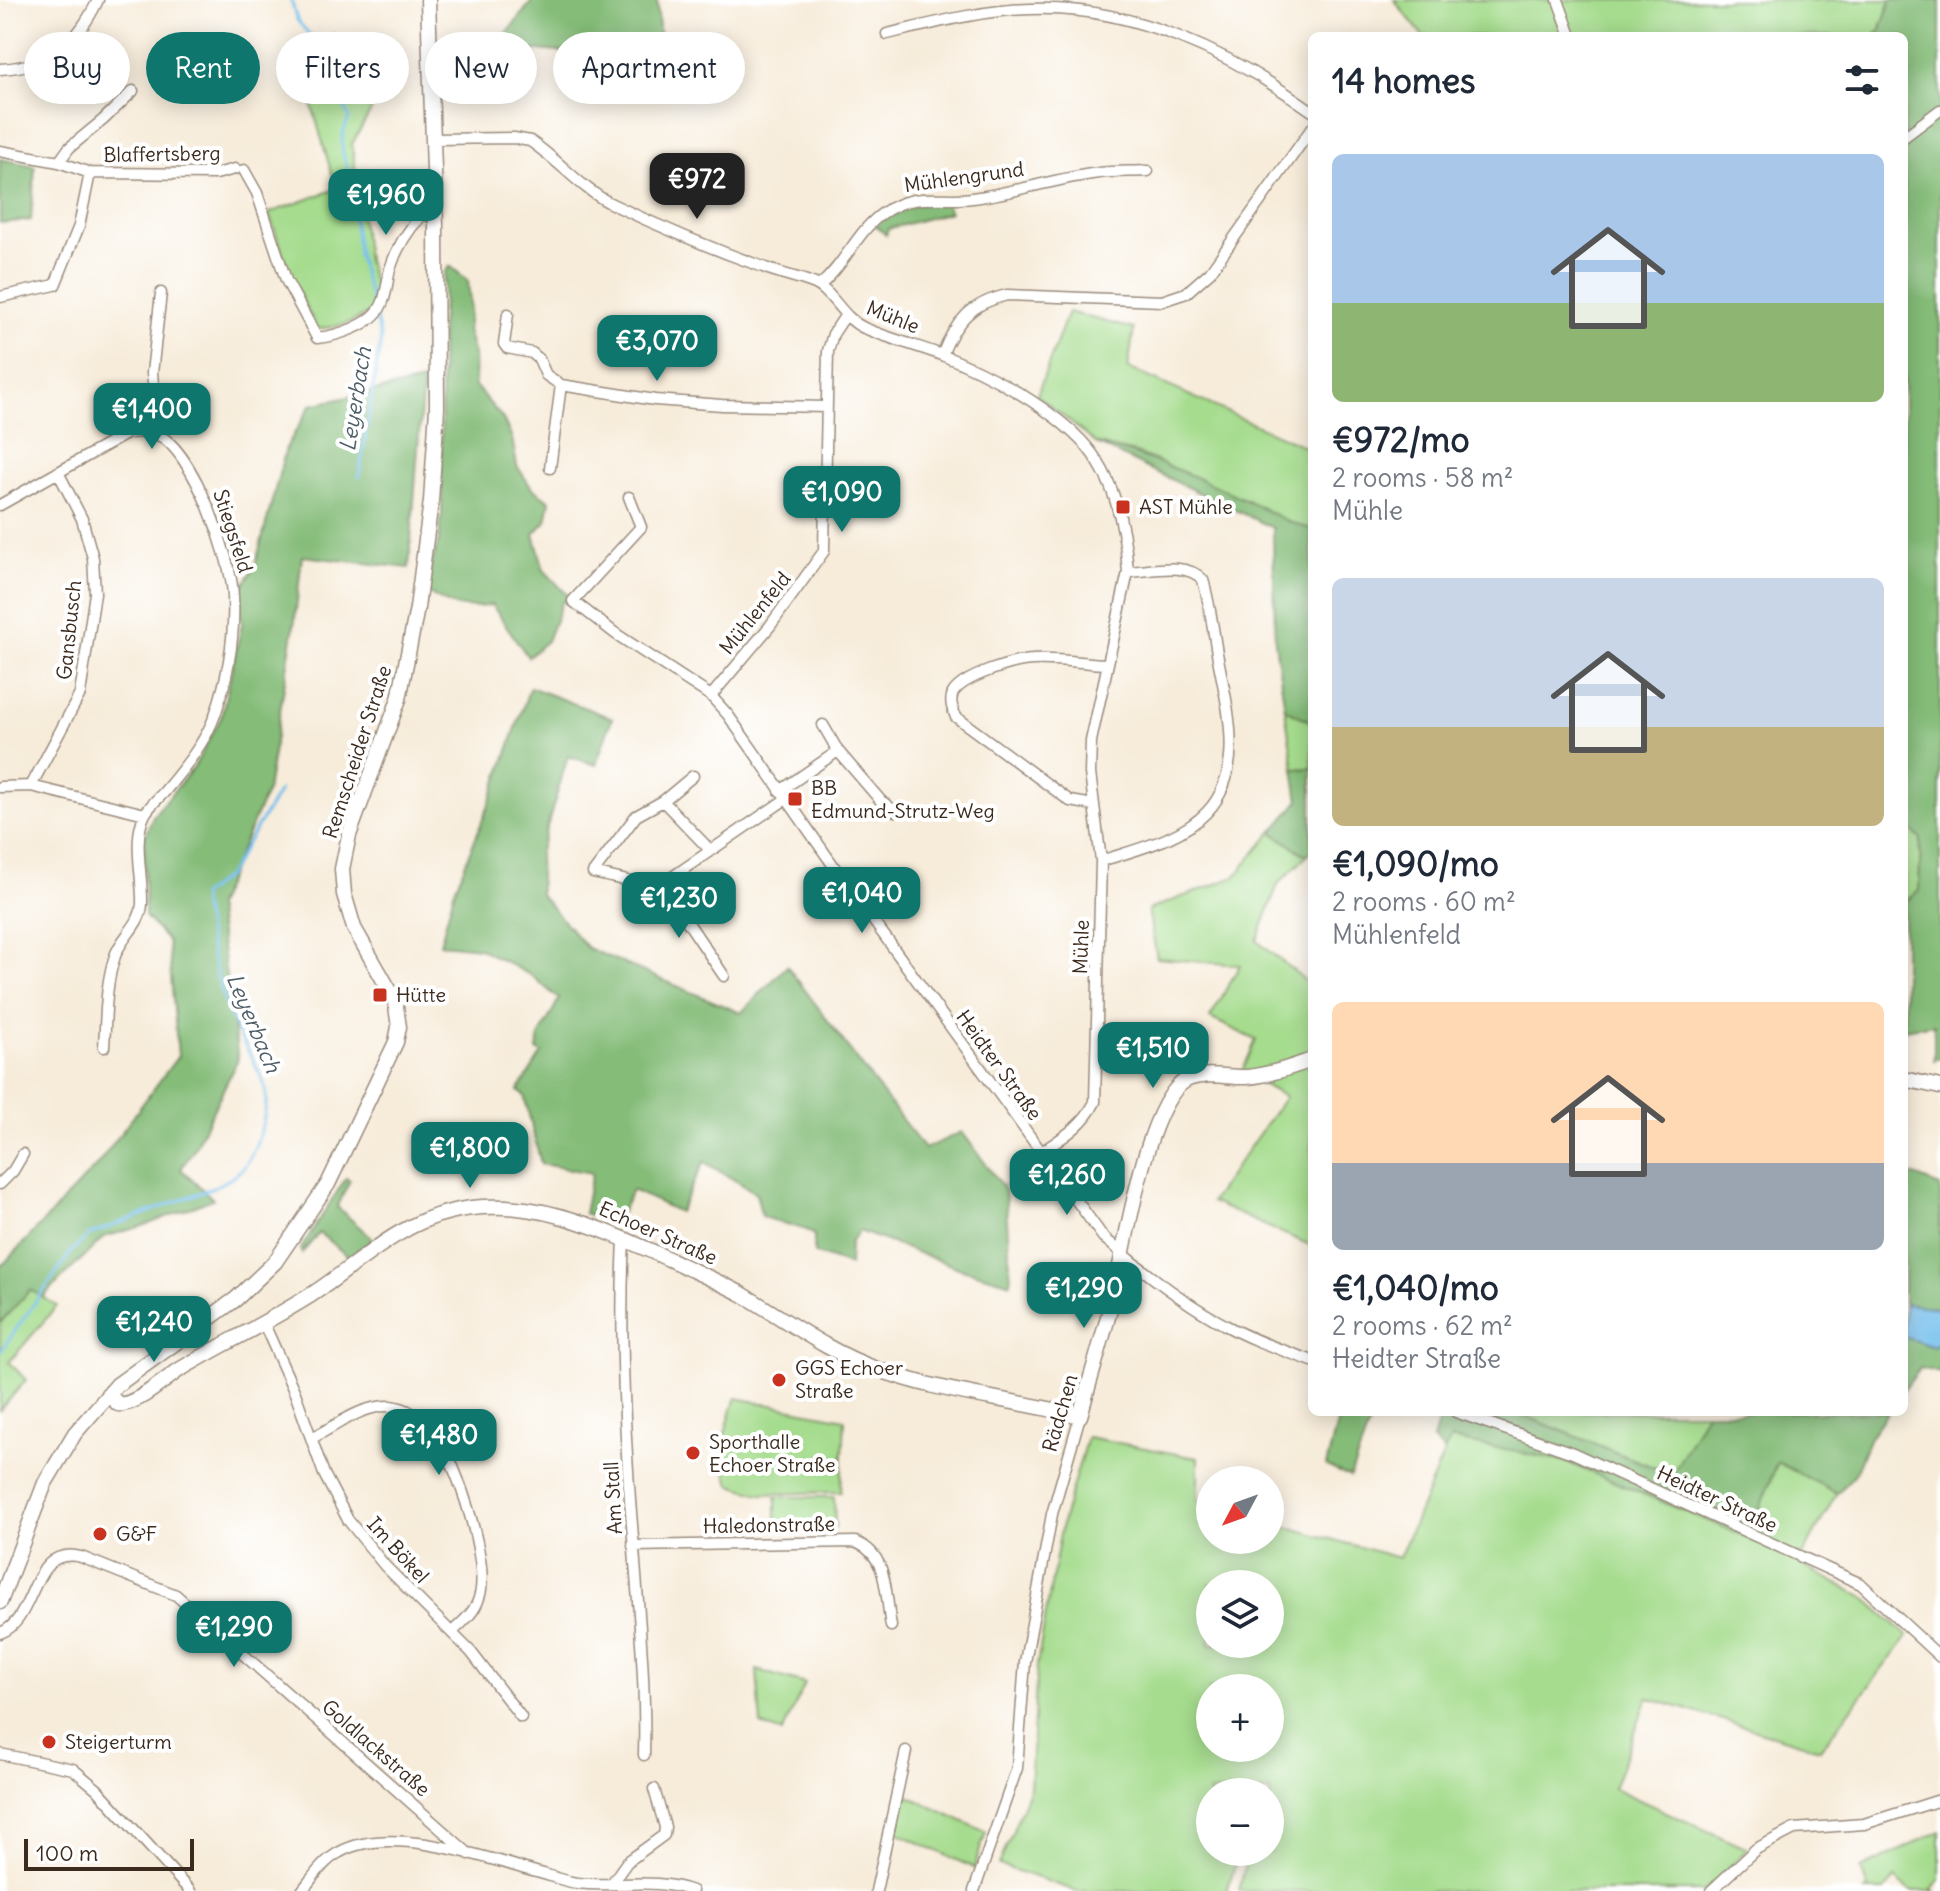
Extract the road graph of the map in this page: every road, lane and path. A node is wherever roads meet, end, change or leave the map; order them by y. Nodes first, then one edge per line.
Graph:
1 (98, 0) edge
2 (428, 0) edge
3 (1558, 0) edge
4 (1570, 32) edge
5 (887, 34) dead end
6 (0, 69) edge
7 (133, 91) dead end
8 (1308, 108) edge
9 (1940, 110) edge
10 (1308, 134) edge
11 (1908, 134) edge
12 (433, 139) junction
13 (0, 151) edge
14 (59, 162) junction
15 (1148, 171) dead end
16 (90, 173) junction
17 (436, 214) junction
18 (819, 286) junction
19 (161, 293) dead end
20 (0, 297) edge
21 (508, 314) dead end
22 (845, 316) junction
23 (942, 355) junction
24 (561, 385) junction
25 (827, 407) junction
26 (158, 434) junction
27 (550, 468) dead end
28 (58, 472) junction
29 (629, 497) dead end
30 (0, 505) edge
31 (1128, 572) junction
32 (1107, 664) junction
33 (711, 696) junction
34 (823, 725) dead end
35 (838, 751) junction
36 (693, 776) dead end
37 (31, 786) junction
38 (0, 787) edge
39 (783, 795) junction
40 (663, 801) junction
41 (1094, 805) junction
42 (895, 811) dead end
43 (145, 814) junction
44 (710, 850) junction
45 (1101, 861) junction
46 (662, 884) junction
47 (724, 976) dead end
48 (104, 1047) dead end
49 (1308, 1061) edge
50 (1908, 1080) edge
51 (1940, 1087) edge
52 (1040, 1153) junction
53 (23, 1154) dead end
54 (0, 1184) edge
55 (624, 1239) junction
56 (1123, 1254) junction
57 (264, 1324) junction
58 (1308, 1360) edge
59 (108, 1394) junction
60 (1080, 1416) junction
61 (1467, 1416) edge
62 (312, 1438) junction
63 (633, 1546) junction
64 (0, 1602) edge
65 (891, 1626) dead end
66 (453, 1631) junction
67 (0, 1633) edge
68 (1940, 1657) edge
69 (521, 1717) dead end
70 (906, 1751) dead end
71 (0, 1754) edge
72 (644, 1755) dead end
73 (654, 1789) dead end
74 (1940, 1800) edge
75 (469, 1854) junction
76 (612, 1883) junction
77 (190, 1891) edge
78 (302, 1891) edge
79 (692, 1891) edge
80 (876, 1891) edge
81 (974, 1891) edge
82 (1711, 1891) edge

1 - 6 street
2 - 12 main road, Remscheider Straße
3 - 4 street
5 - 8 street
7 - 14 street, Blaffertsberg
9 - 11 street
10 - 23 street
12 - 17 main road, Remscheider Straße
12 - 18 street
13 - 14 street, Blaffertsberg
14 - 16 street, Blaffertsberg
15 - 18 street, Mühlengrund
16 - 17 street, Blaffertsberg
16 - 20 street, Blaffertsberg
17 - 59 main road, Remscheider Straße
18 - 22 street, Mühle
19 - 26 street
21 - 24 street
22 - 23 street, Mühle
22 - 25 street, Mühlenfeld
23 - 31 street, Mühle
24 - 25 street
24 - 27 street
25 - 33 street, Mühlenfeld
26 - 28 street
26 - 43 street, Stiegsfeld
28 - 30 street
28 - 37 street, Gansbusch
29 - 33 street, Heidter Straße
31 - 32 street, Mühle
31 - 45 street
32 - 41 street, Mühle
32 - 41 street
33 - 39 street, Heidter Straße
34 - 35 street
35 - 39 street
35 - 42 street
36 - 40 street
37 - 38 street
37 - 43 street
39 - 44 street
39 - 52 street, Heidter Straße
40 - 44 street
40 - 46 street
41 - 45 street, Mühle
43 - 48 street
44 - 46 street
45 - 52 street, Mühle
46 - 47 street
49 - 56 main road, Rädchen
50 - 51 main road
52 - 56 street, Heidter Straße
53 - 54 street
55 - 57 main road, Echoer Straße
55 - 60 main road, Echoer Straße
55 - 63 street, Am Stall
56 - 58 street, Heidter Straße
56 - 60 main road, Rädchen
57 - 59 main road, Echoer Straße
57 - 62 street, Im Bökel
59 - 64 main road, Remscheider Straße
60 - 81 street, Rädchen
61 - 68 street, Heidter Straße
62 - 66 street, Im Bökel
62 - 66 street
63 - 65 street, Haledonstraße
63 - 72 street, Am Stall
66 - 69 street, Im Bökel
67 - 75 street, Goldlackstraße
70 - 80 street
71 - 77 street
73 - 76 street
74 - 82 street
75 - 76 street
75 - 78 street
76 - 79 street

